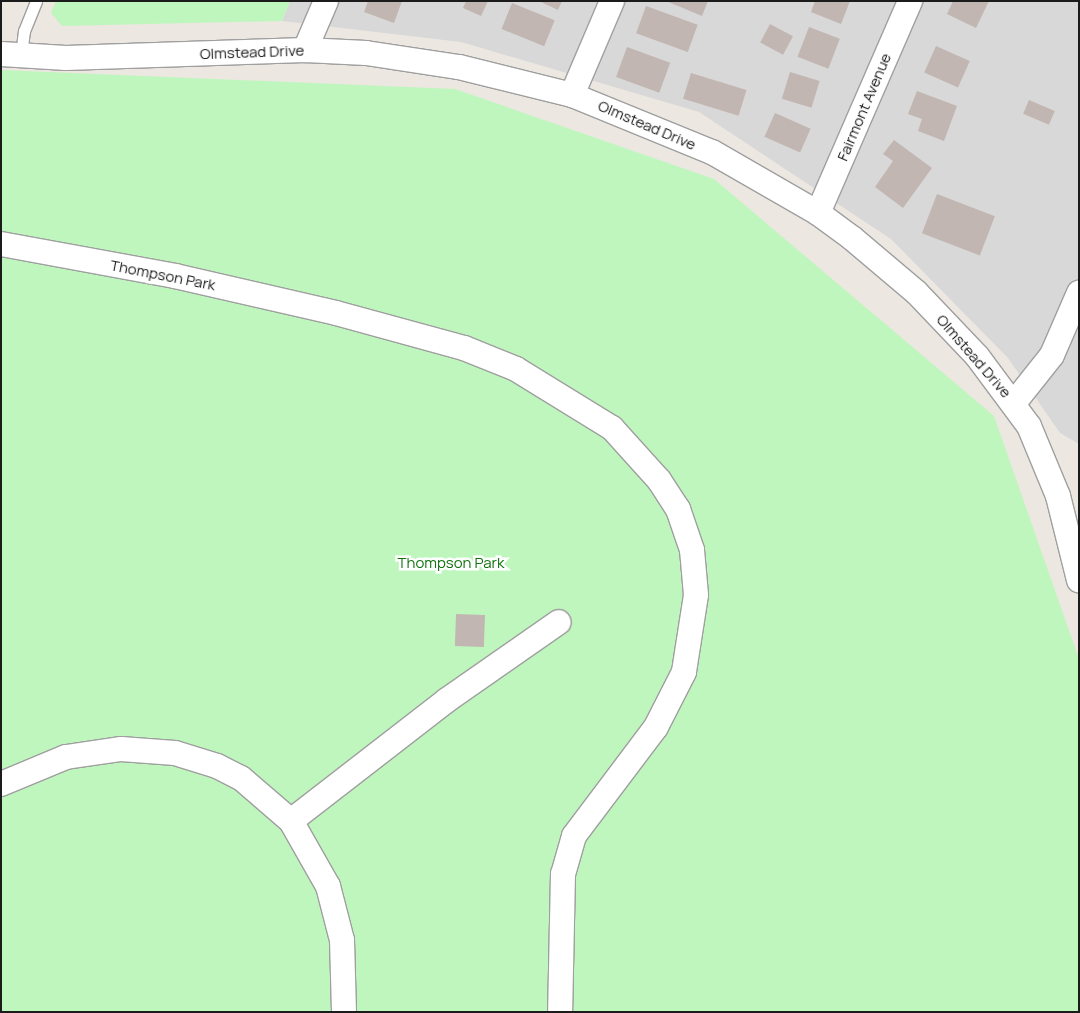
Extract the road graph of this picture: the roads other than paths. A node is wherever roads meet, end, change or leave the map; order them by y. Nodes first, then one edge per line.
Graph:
1 (36, 1) edge
2 (326, 1) edge
3 (612, 1) edge
4 (910, 1) edge
5 (305, 50) junction
6 (11, 55) edge
7 (572, 95) junction
8 (818, 213) junction
9 (1, 244) edge
10 (1079, 293) edge
11 (1014, 403) junction
12 (1079, 580) edge
13 (559, 622) dead end
14 (1, 784) edge
15 (291, 822) junction
16 (344, 1012) edge
17 (560, 1012) edge

1 - 6 lane
2 - 5 street
3 - 7 street
4 - 8 street, Fairmont Avenue
5 - 6 street, Olmstead Drive
5 - 7 street, Olmstead Drive
7 - 8 street, Olmstead Drive
8 - 11 street, Olmstead Drive
9 - 17 street, Thompson Park
10 - 11 street
11 - 12 street, Olmstead Drive
13 - 15 street
14 - 15 street
15 - 16 street

